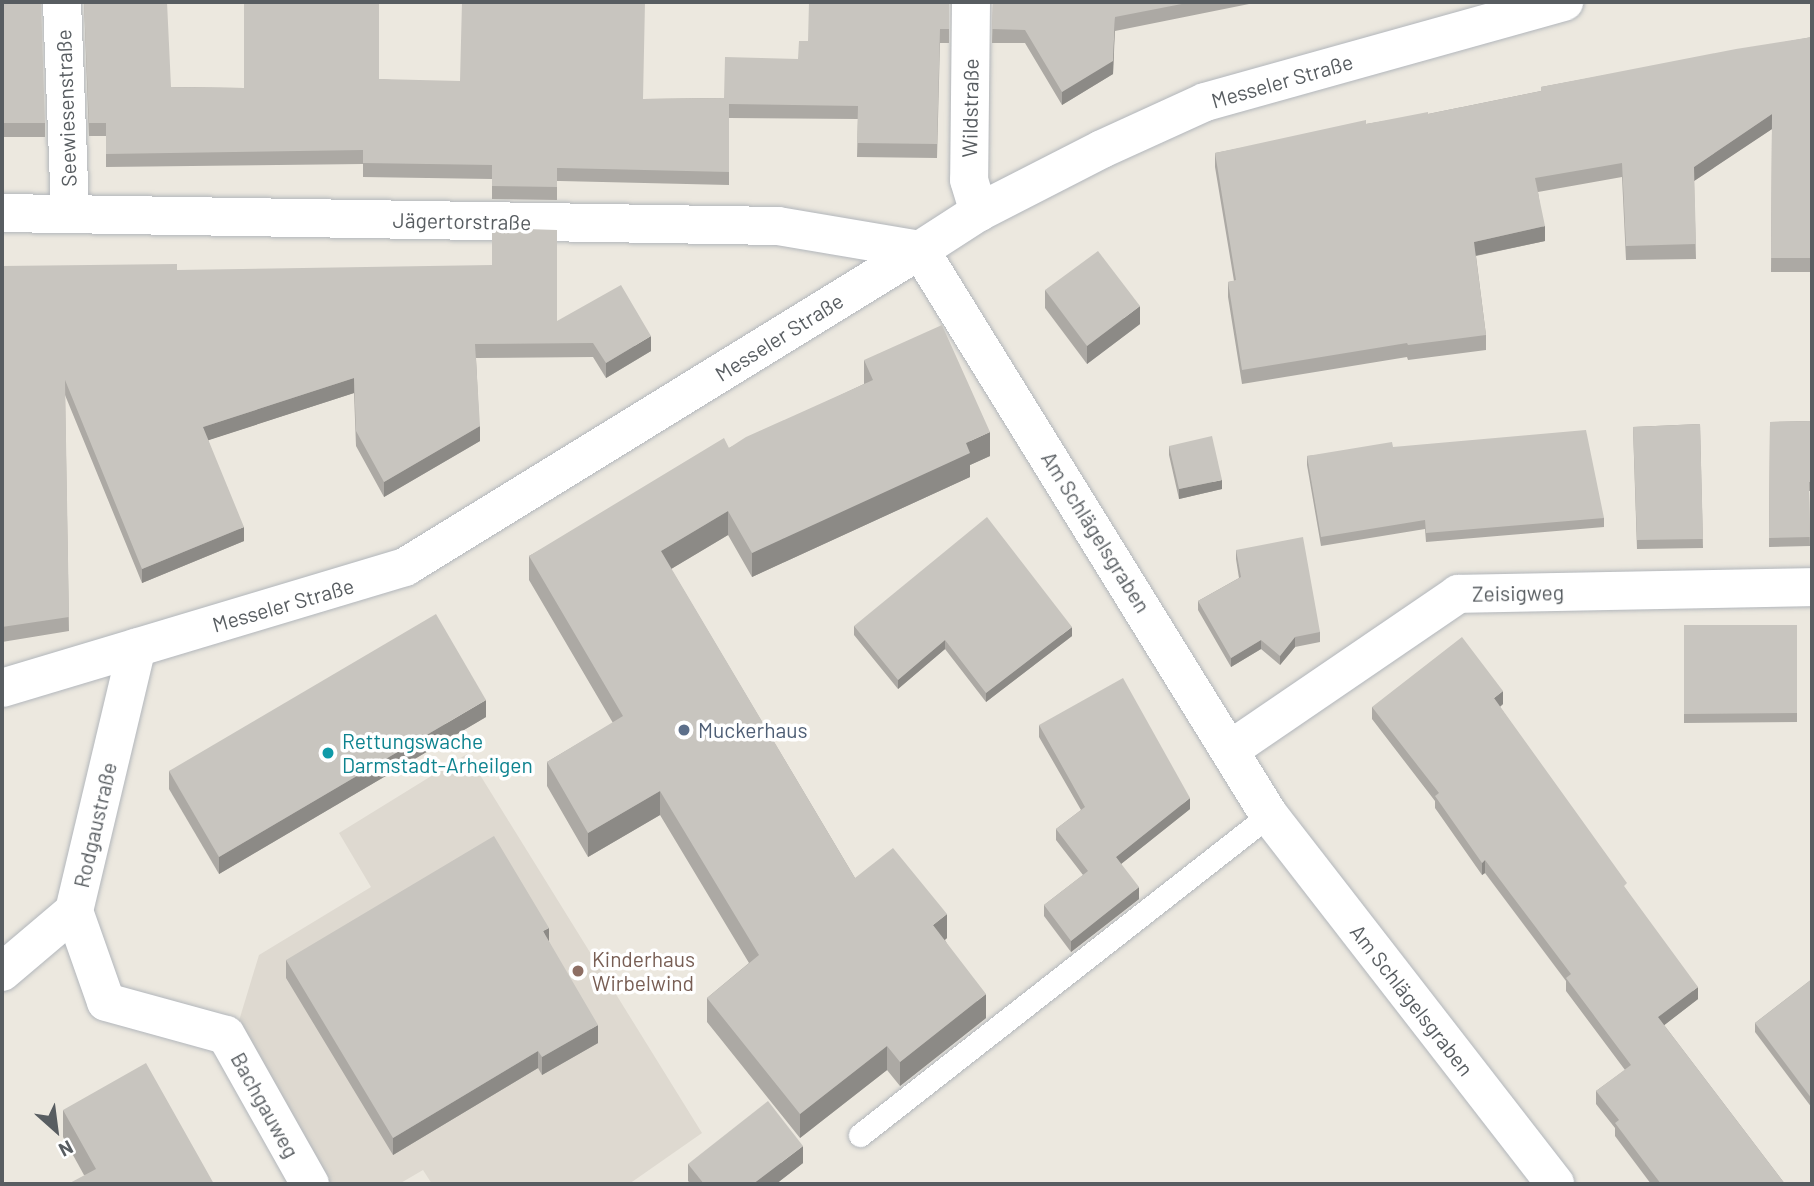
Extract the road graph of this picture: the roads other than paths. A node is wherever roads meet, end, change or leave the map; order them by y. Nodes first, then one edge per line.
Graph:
1 (61, 2) edge
2 (971, 2) edge
3 (1551, 3) edge
4 (979, 212) junction
5 (2, 213) edge
6 (70, 213) junction
7 (920, 250) junction
8 (1812, 587) edge
9 (137, 647) junction
10 (2, 688) edge
11 (1231, 750) junction
12 (1269, 816) junction
13 (74, 911) junction
14 (2, 972) edge
15 (860, 1135) dead end
16 (310, 1184) edge
17 (1555, 1184) edge

1 - 6 street, Seewiesenstraße
2 - 4 street, Wildstraße
3 - 4 street, Messeler Straße
4 - 7 street, Messeler Straße
5 - 6 street, Jägertorstraße
6 - 7 street, Jägertorstraße
7 - 9 street, Messeler Straße
7 - 11 street, Am Schlägelsgraben
8 - 11 street, Zeisigweg
9 - 10 street, Messeler Straße
9 - 13 street, Rodgaustraße
11 - 12 street, Am Schlägelsgraben
12 - 15 lane
12 - 17 street, Am Schlägelsgraben
13 - 14 street, Rodgaustraße
13 - 16 street, Bachgauweg

